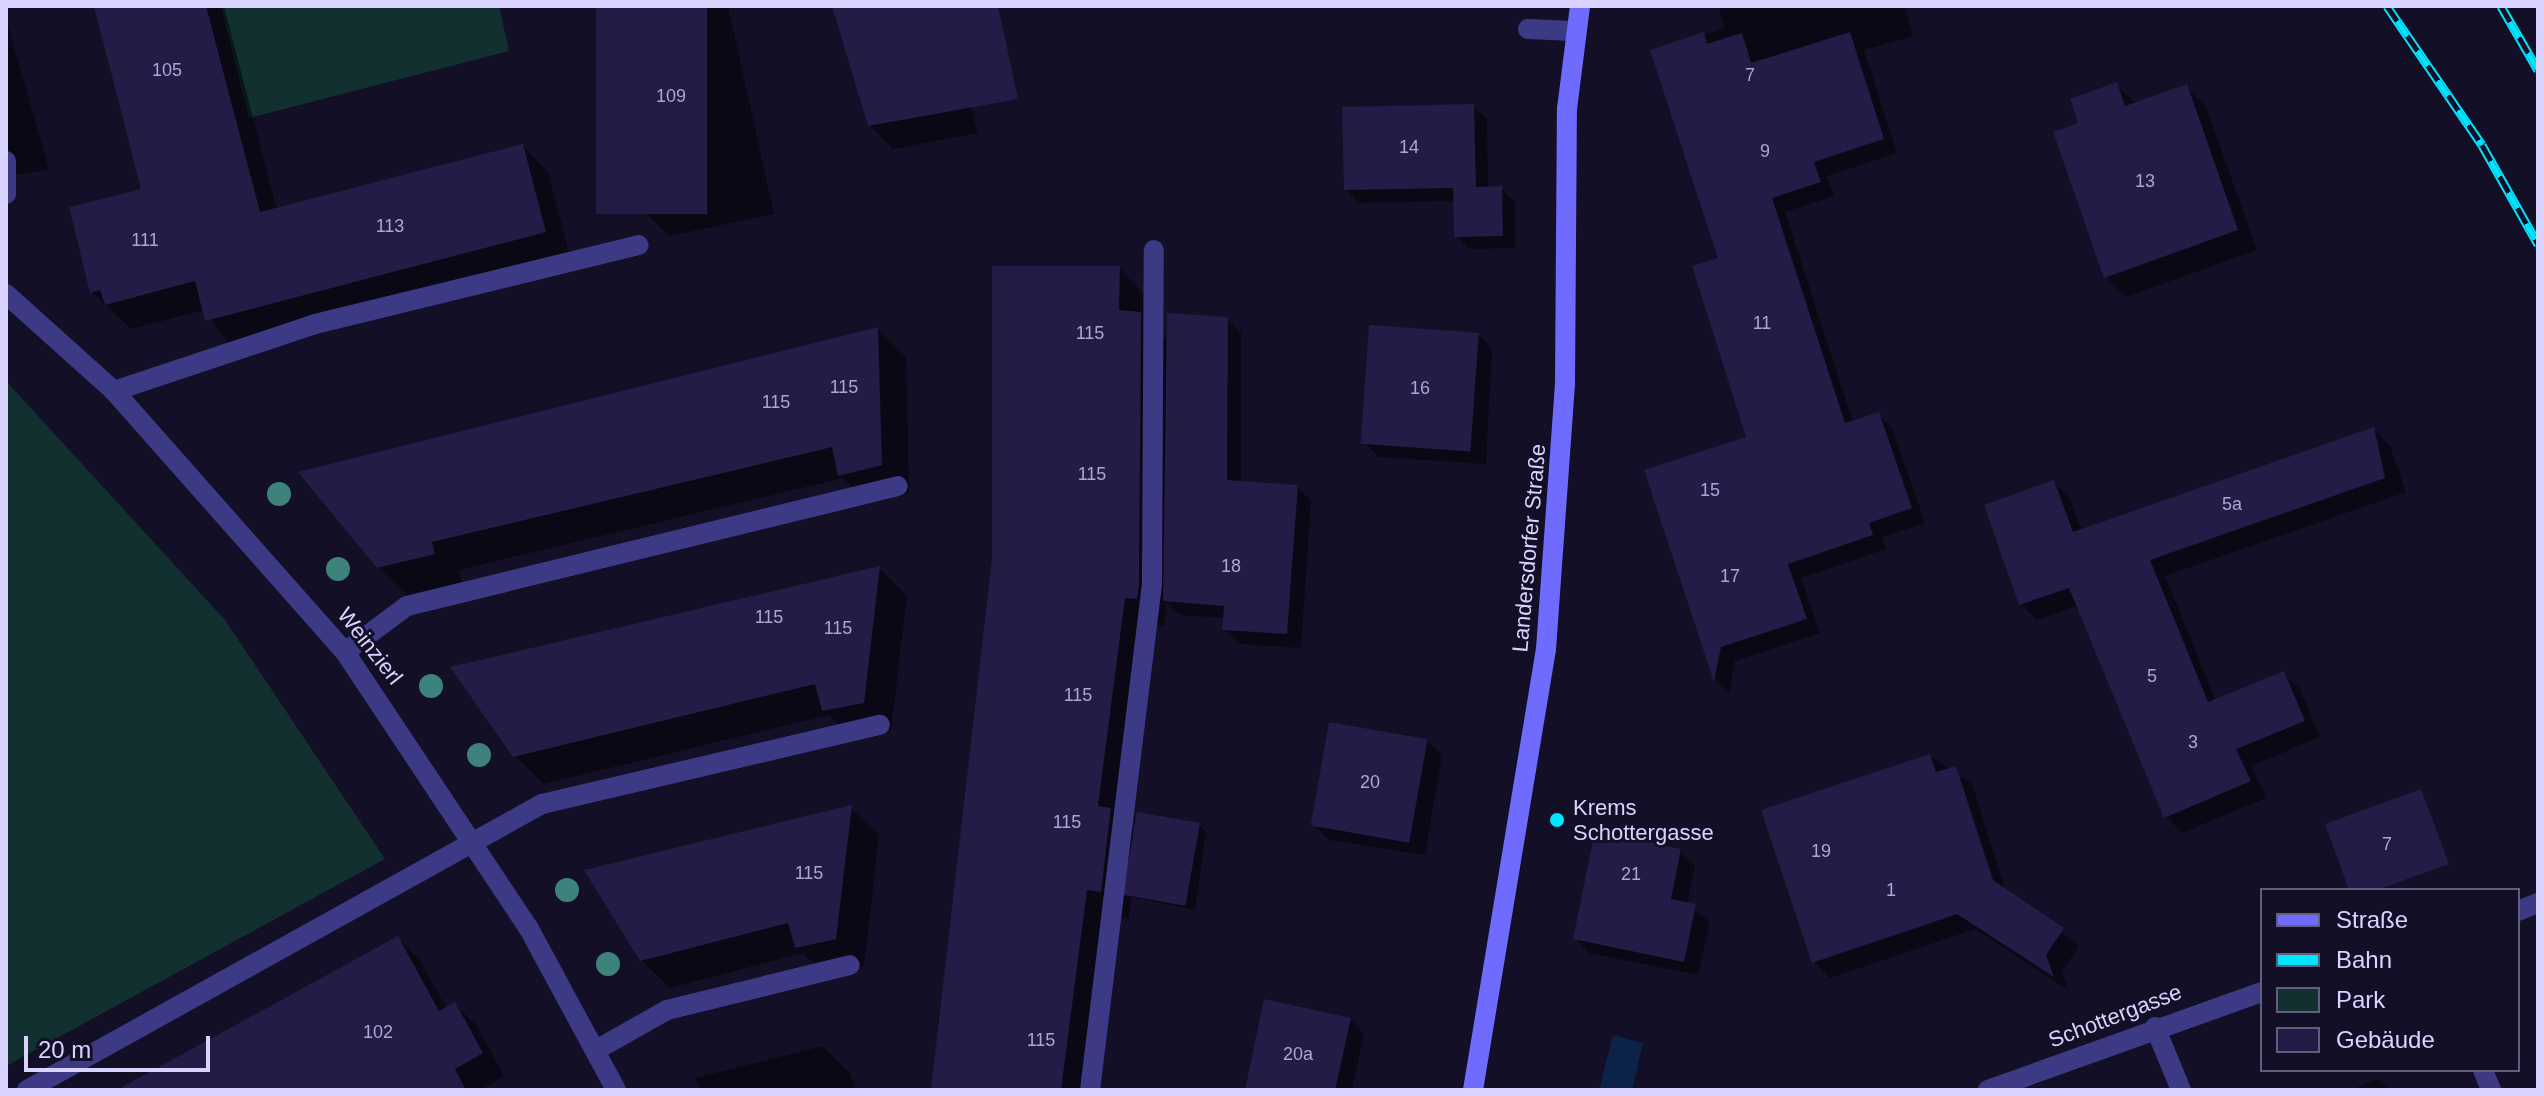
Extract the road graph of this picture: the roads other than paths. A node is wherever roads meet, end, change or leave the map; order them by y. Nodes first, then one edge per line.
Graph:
1 (1580, 6) edge
2 (1528, 29) dead end
3 (1573, 31) junction
4 (6, 161) edge
5 (6, 194) edge
6 (639, 245) dead end
7 (1154, 250) dead end
8 (6, 294) edge
9 (114, 391) junction
10 (898, 486) dead end
11 (345, 652) junction
12 (880, 725) dead end
13 (476, 844) junction
14 (850, 965) dead end
15 (2260, 993) edge
16 (2155, 1027) junction
17 (596, 1050) junction
18 (27, 1090) edge
19 (616, 1090) edge
20 (1090, 1090) edge
21 (1473, 1090) edge
22 (1988, 1090) edge
23 (2181, 1090) edge

1 - 3 main road, Landersdorfer Straße
2 - 3 street
3 - 21 main road, Landersdorfer Straße
4 - 5 street
6 - 9 street
7 - 20 street
8 - 9 street, Weinzierl
9 - 11 street, Weinzierl
10 - 11 street
11 - 13 street, Weinzierl
12 - 13 street
13 - 17 street, Weinzierl
13 - 18 street
14 - 17 street
15 - 16 street, Schottergasse
16 - 22 street, Schottergasse
16 - 23 street
17 - 19 street, Weinzierl

